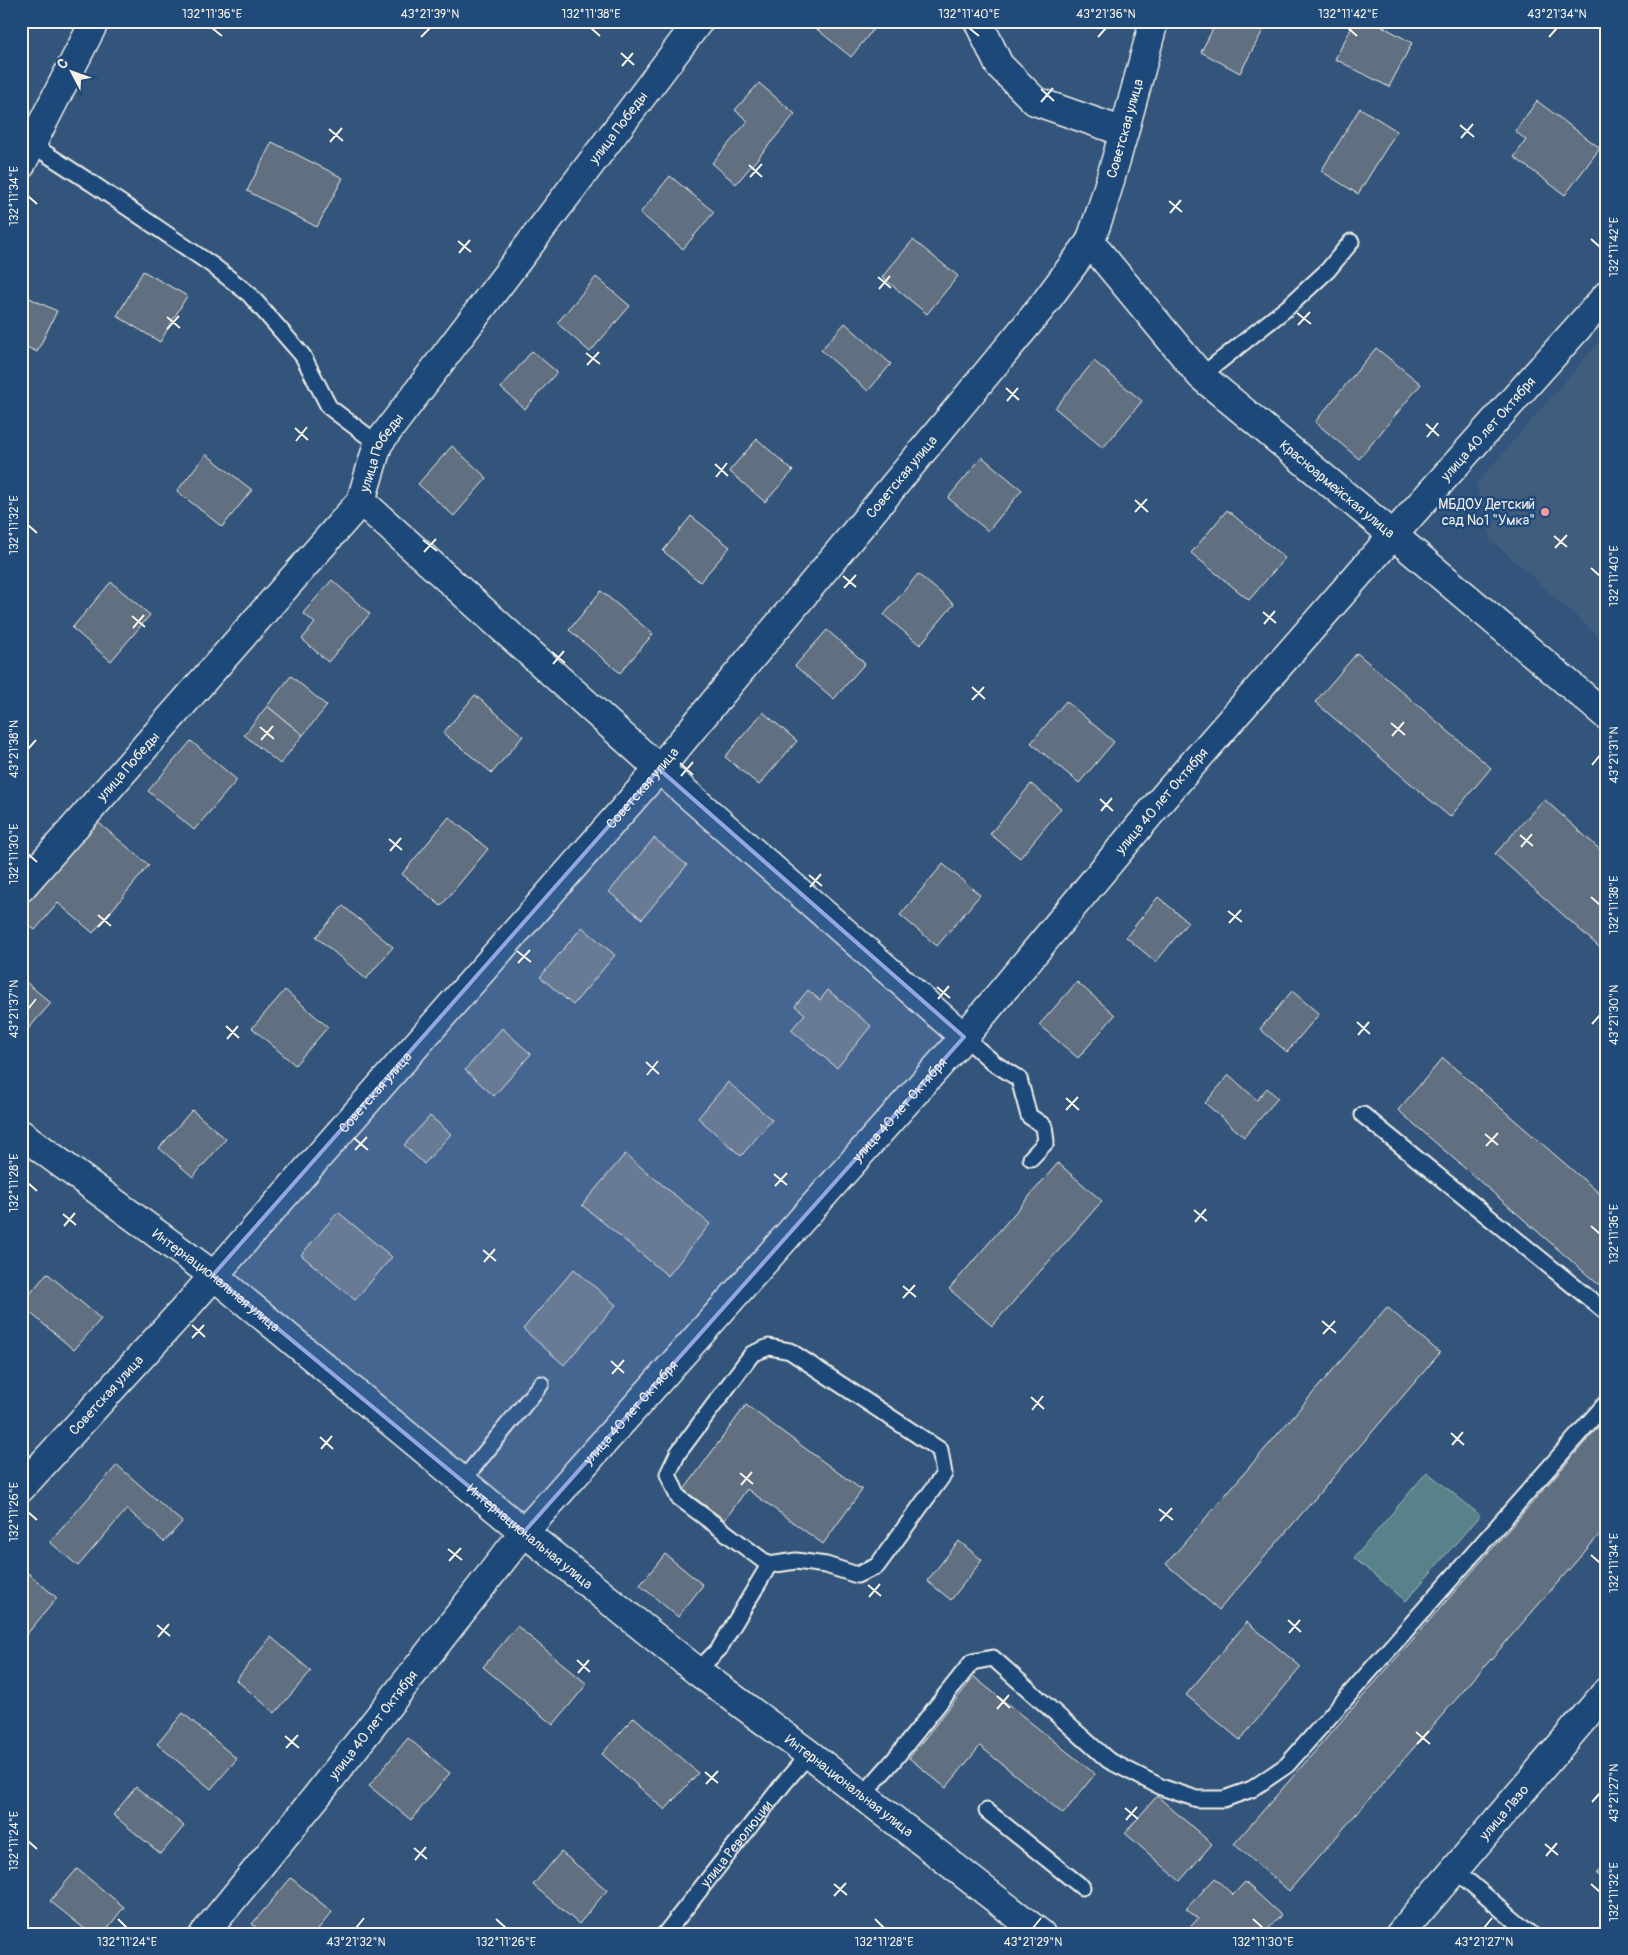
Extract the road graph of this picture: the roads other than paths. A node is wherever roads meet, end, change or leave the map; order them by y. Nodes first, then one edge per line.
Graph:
1 (95, 21) edge
2 (699, 21) edge
3 (978, 21) edge
4 (1154, 21) edge
5 (1124, 132) junction
6 (25, 149) edge
7 (1090, 242) junction
8 (1351, 242) dead end
9 (1607, 295) edge
10 (1201, 376) junction
11 (378, 444) junction
12 (361, 501) junction
13 (1393, 535) junction
14 (1607, 716) edge
15 (659, 770) junction
16 (21, 888) edge
17 (964, 1037) junction
18 (1363, 1115) dead end
19 (21, 1134) edge
20 (1031, 1158) dead end
21 (213, 1275) junction
22 (1607, 1313) edge
23 (541, 1384) dead end
24 (1607, 1402) edge
25 (24, 1482) edge
26 (462, 1482) junction
27 (524, 1532) junction
28 (769, 1564) junction
29 (697, 1672) junction
30 (1607, 1691) edge
31 (809, 1754) junction
32 (862, 1796) junction
33 (987, 1811) dead end
34 (1454, 1869) junction
35 (1082, 1887) dead end
36 (204, 1934) edge
37 (665, 1934) edge
38 (1041, 1934) edge
39 (1400, 1934) edge
40 (1530, 1934) edge

1 - 6 street
2 - 11 street, улица Победы
3 - 5 street
4 - 5 street, Советская улица
5 - 7 street, Советская улица
6 - 11 lane
7 - 10 street, Красноармейская улица
7 - 15 street, Советская улица
8 - 10 lane
9 - 13 street, улица 40 лет Октября
10 - 13 street, Красноармейская улица
11 - 12 street, улица Победы
12 - 15 street
12 - 16 street, улица Победы
13 - 14 street, Красноармейская улица
13 - 17 street, улица 40 лет Октября
15 - 17 street
15 - 21 street, Советская улица
17 - 20 lane
17 - 27 street, улица 40 лет Октября
18 - 22 lane
19 - 21 street, Интернациональная улица
21 - 25 street, Советская улица
21 - 26 street, Интернациональная улица
23 - 26 lane
24 - 32 lane
26 - 27 street, Интернациональная улица
27 - 29 street, Интернациональная улица
27 - 36 street, улица 40 лет Октября
28 - 28 lane
28 - 29 lane
29 - 31 street, Интернациональная улица
30 - 34 street, улица Лазо
31 - 32 street, Интернациональная улица
31 - 37 lane, улица Революции
32 - 38 street, Интернациональная улица
33 - 35 lane
34 - 39 street, улица Лазо
34 - 40 lane

